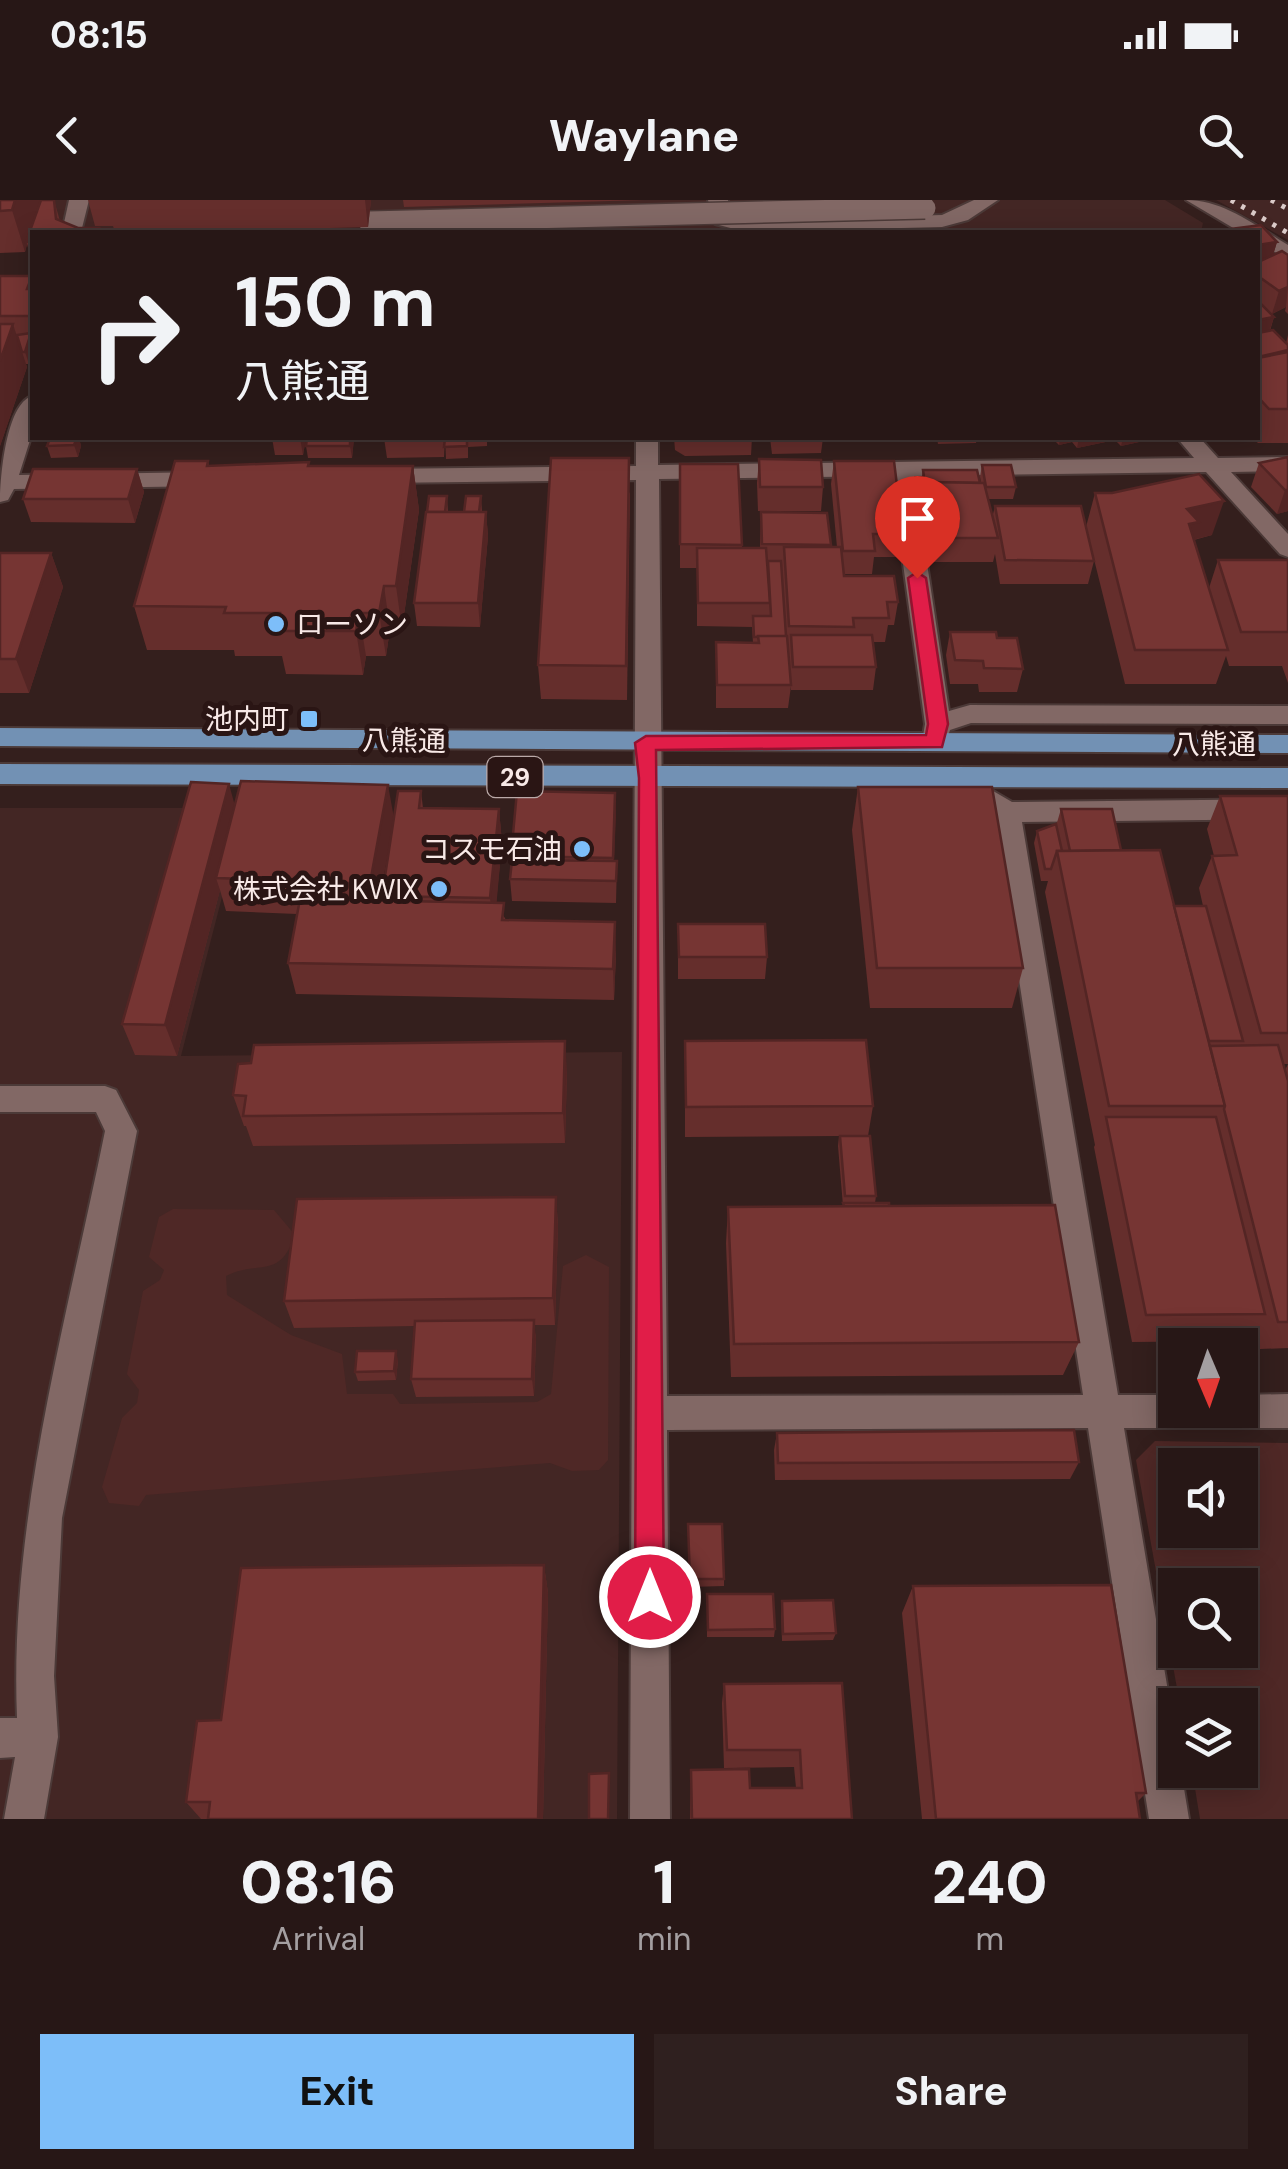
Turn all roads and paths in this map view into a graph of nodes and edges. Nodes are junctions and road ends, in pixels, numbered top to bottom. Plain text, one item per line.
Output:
1 (79, 200) edge
2 (718, 200) edge
3 (959, 200) edge
4 (988, 200) edge
5 (1196, 200) edge
6 (369, 222) dead end
7 (72, 230) edge
8 (1246, 230) edge
9 (1260, 238) edge
10 (1288, 253) edge
11 (30, 409) edge
12 (647, 440) edge
13 (1190, 440) edge
14 (1212, 464) junction
15 (1288, 464) edge
16 (901, 468) junction
17 (647, 472) junction
18 (355, 476) edge
19 (238, 478) edge
20 (2, 486) edge
21 (1288, 549) edge
22 (1288, 715) edge
23 (937, 733) junction
24 (0, 737) edge
25 (646, 743) junction
26 (1288, 744) edge
27 (0, 774) edge
28 (649, 778) junction
29 (954, 778) junction
30 (1288, 778) edge
31 (1288, 808) edge
32 (1008, 812) junction
33 (0, 1098) edge
34 (1103, 1410) junction
35 (650, 1412) junction
36 (1288, 1412) edge
37 (19, 1738) edge
38 (24, 1819) edge
39 (650, 1819) edge
40 (1169, 1819) edge

1 - 7 street
2 - 4 street
3 - 6 street, bridge
5 - 8 street
9 - 10 street
11 - 20 street
12 - 17 street
13 - 14 street
14 - 15 street
14 - 16 street
14 - 21 street
16 - 17 street
16 - 23 street
17 - 18 street
17 - 25 street
19 - 20 street
22 - 23 street
23 - 25 main road, 八熊通 / 29
23 - 26 main road, 八熊通 / 29
24 - 25 main road, 八熊通 / 29
25 - 28 street
27 - 28 main road, 八熊通 / 29
28 - 29 main road, 八熊通 / 29
28 - 35 street
29 - 30 main road, 八熊通 / 29
29 - 32 street
31 - 32 street
32 - 34 street
33 - 37 street
34 - 35 street
34 - 36 street
34 - 40 street
35 - 39 street
37 - 38 street

